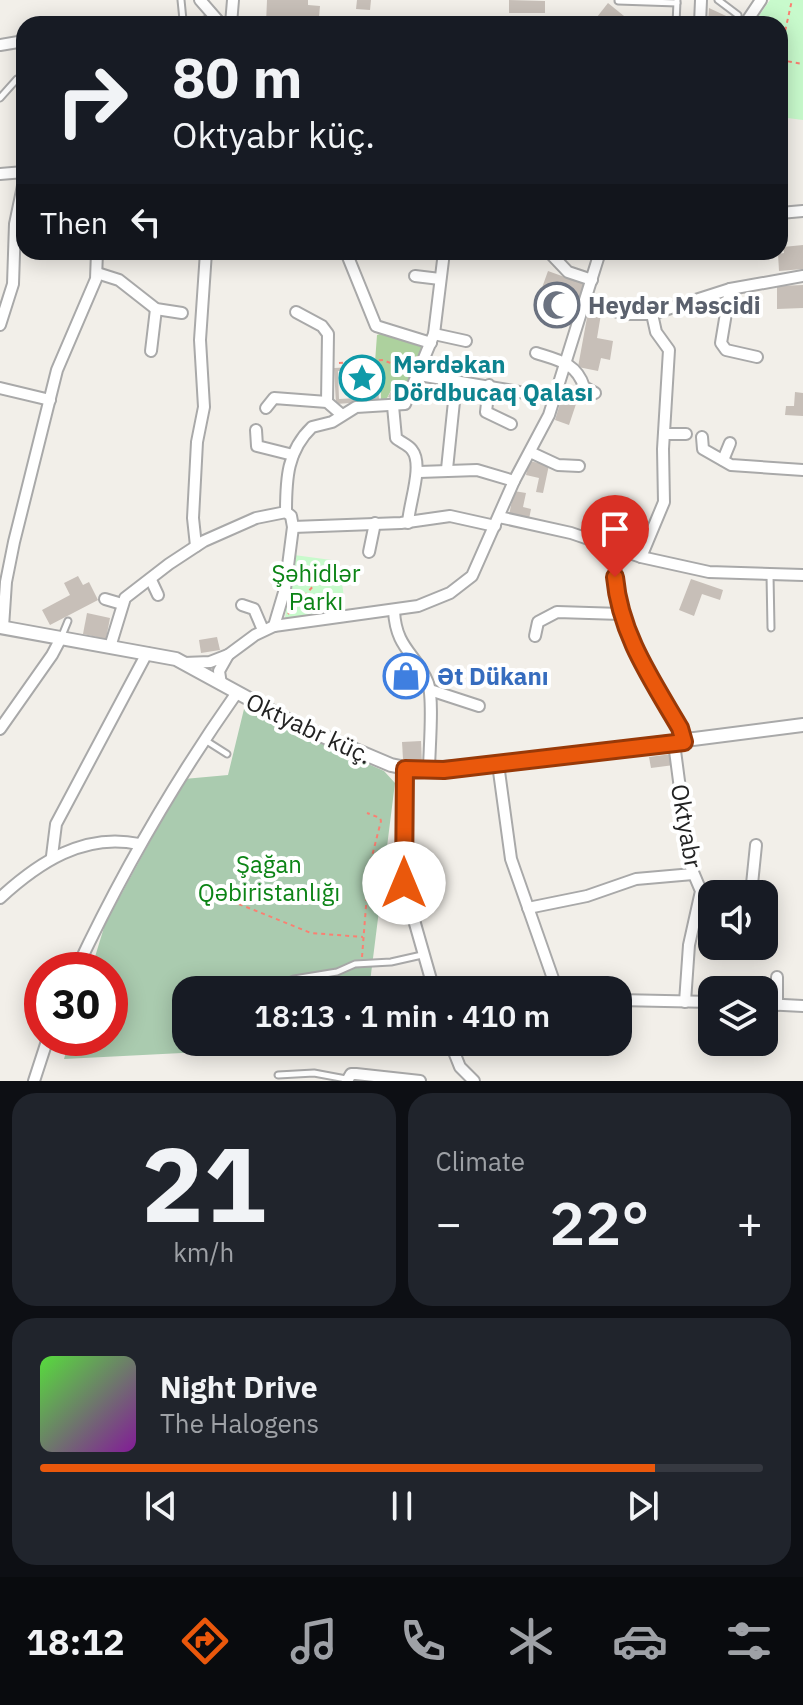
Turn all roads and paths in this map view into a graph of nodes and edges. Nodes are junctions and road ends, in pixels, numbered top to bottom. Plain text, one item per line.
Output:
1 (200, 0) edge
2 (718, 0) edge
3 (761, 0) edge
4 (618, 1) edge
5 (677, 1) edge
6 (214, 16) edge
7 (738, 16) edge
8 (745, 16) edge
9 (16, 80) edge
10 (0, 98) edge
11 (16, 219) edge
12 (97, 260) edge
13 (205, 260) edge
14 (349, 260) edge
15 (443, 260) edge
16 (557, 260) edge
17 (598, 260) edge
18 (97, 273) junction
19 (415, 276) dead end
20 (803, 276) edge
21 (440, 279) junction
22 (592, 280) junction
23 (730, 289) junction
24 (585, 302) junction
25 (156, 309) junction
26 (296, 312) dead end
27 (182, 313) dead end
28 (652, 314) junction
29 (0, 325) edge
30 (433, 338) junction
31 (466, 341) dead end
32 (151, 351) dead end
33 (536, 353) dead end
34 (757, 357) dead end
35 (339, 363) dead end
36 (567, 363) junction
37 (419, 375) junction
38 (456, 382) junction
39 (489, 385) junction
40 (0, 388) edge
41 (595, 393) dead end
42 (555, 398) junction
43 (50, 400) junction
44 (327, 402) junction
45 (393, 406) junction
46 (266, 408) dead end
47 (342, 415) junction
48 (511, 424) dead end
49 (256, 430) dead end
50 (664, 434) junction
51 (686, 434) dead end
52 (702, 437) dead end
53 (730, 443) dead end
54 (530, 452) junction
55 (293, 455) junction
56 (723, 460) junction
57 (579, 466) dead end
58 (447, 469) junction
59 (803, 470) edge
60 (419, 472) junction
61 (514, 481) junction
62 (286, 512) junction
63 (497, 522) junction
64 (375, 523) junction
65 (408, 523) junction
66 (293, 527) junction
67 (196, 546) junction
68 (617, 550) junction
69 (369, 552) dead end
70 (641, 557) junction
71 (325, 573) dead end
72 (770, 575) junction
73 (803, 575) edge
74 (151, 580) junction
75 (158, 595) dead end
76 (105, 599) dead end
77 (122, 604) junction
78 (242, 605) dead end
79 (394, 611) junction
80 (621, 614) junction
81 (285, 618) dead end
82 (68, 621) dead end
83 (2, 627) edge
84 (269, 628) junction
85 (771, 628) dead end
86 (535, 636) dead end
87 (61, 638) junction
88 (110, 647) junction
89 (147, 653) junction
90 (228, 655) junction
91 (210, 662) junction
92 (184, 663) junction
93 (208, 676) junction
94 (221, 684) junction
95 (430, 690) junction
96 (236, 694) junction
97 (479, 706) dead end
98 (803, 725) edge
99 (0, 729) edge
100 (205, 739) junction
101 (679, 742) junction
102 (227, 754) dead end
103 (498, 764) junction
104 (405, 769) junction
105 (429, 771) junction
106 (367, 813) dead end
107 (139, 844) junction
108 (756, 845) dead end
109 (52, 856) junction
110 (693, 874) junction
111 (752, 880) edge
112 (698, 885) edge
113 (0, 898) edge
114 (224, 898) dead end
115 (528, 908) junction
116 (698, 922) edge
117 (364, 937) junction
118 (85, 952) edge
119 (423, 955) junction
120 (361, 963) junction
121 (312, 976) edge
122 (430, 976) edge
123 (552, 976) edge
124 (632, 1000) edge
125 (685, 1002) junction
126 (698, 1002) edge
127 (778, 1005) edge
128 (803, 1006) edge
129 (42, 1056) edge
130 (454, 1056) edge
131 (278, 1075) dead end
132 (347, 1080) edge
133 (467, 1080) edge
134 (34, 1081) edge
135 (420, 1081) edge

1 - 6 street
2 - 7 lane
3 - 8 street
4 - 5 lane
9 - 10 lane
11 - 29 street
12 - 18 street
13 - 67 street
14 - 30 street
15 - 21 street
16 - 22 street
17 - 22 street
18 - 25 street
18 - 43 street
19 - 21 street
20 - 23 street
21 - 30 street
22 - 24 street
23 - 28 street
23 - 34 street
24 - 28 street
24 - 36 street
25 - 27 street
25 - 32 street
26 - 44 street
28 - 50 street
30 - 31 street
30 - 37 street
33 - 36 street
35 - 37 path
36 - 41 street
36 - 42 street
37 - 38 street
37 - 45 street
38 - 39 street
38 - 58 street
39 - 42 street
39 - 48 street
40 - 43 street
42 - 54 street
43 - 83 street
44 - 46 street
44 - 47 street
45 - 47 street
45 - 60 street
47 - 55 street
49 - 55 street
50 - 51 street
50 - 70 street
52 - 56 street
53 - 56 street
54 - 57 street
54 - 61 street
55 - 62 street
56 - 59 street
58 - 60 street
58 - 61 street
60 - 65 street
61 - 63 street
62 - 66 street
62 - 67 street
63 - 65 street
63 - 68 street
63 - 79 street
64 - 65 street
64 - 66 street
64 - 69 street
66 - 84 street
67 - 74 street
68 - 70 street
68 - 80 street, Oktyabr
70 - 72 street
71 - 81 path
72 - 73 street
72 - 85 lane
74 - 75 street
74 - 77 street
76 - 77 street
77 - 88 street
78 - 84 street
79 - 84 street
79 - 95 street
80 - 86 street
80 - 101 street, Oktyabr
82 - 87 lane
83 - 87 street, Oktyabr küç.
84 - 90 street
87 - 88 street, Oktyabr küç.
87 - 99 street
88 - 89 street, Oktyabr küç.
89 - 92 street, Oktyabr küç.
89 - 109 street
90 - 91 street
90 - 94 street
91 - 92 street
91 - 93 street
92 - 93 street, Oktyabr küç.
93 - 94 street, Oktyabr küç.
94 - 96 street, Oktyabr küç.
95 - 97 street
95 - 105 street
96 - 100 street
96 - 104 street, Oktyabr küç.
98 - 101 street, Oktyabr küç.
100 - 102 lane
100 - 107 street
101 - 103 street, Oktyabr küç.
101 - 110 street, Oktyabr
103 - 105 street, Oktyabr küç.
103 - 115 street
104 - 105 street, Oktyabr küç.
104 - 119 street
106 - 117 path
107 - 109 street
107 - 118 street
108 - 111 street
109 - 113 street
110 - 112 street, Oktyabr
110 - 115 street
114 - 117 path
115 - 123 street
116 - 125 street, Oktyabr
117 - 120 path
119 - 120 lane
119 - 122 street
120 - 121 lane
124 - 125 street
125 - 126 street
127 - 128 street
129 - 134 street
130 - 133 street
131 - 132 lane
132 - 135 street

